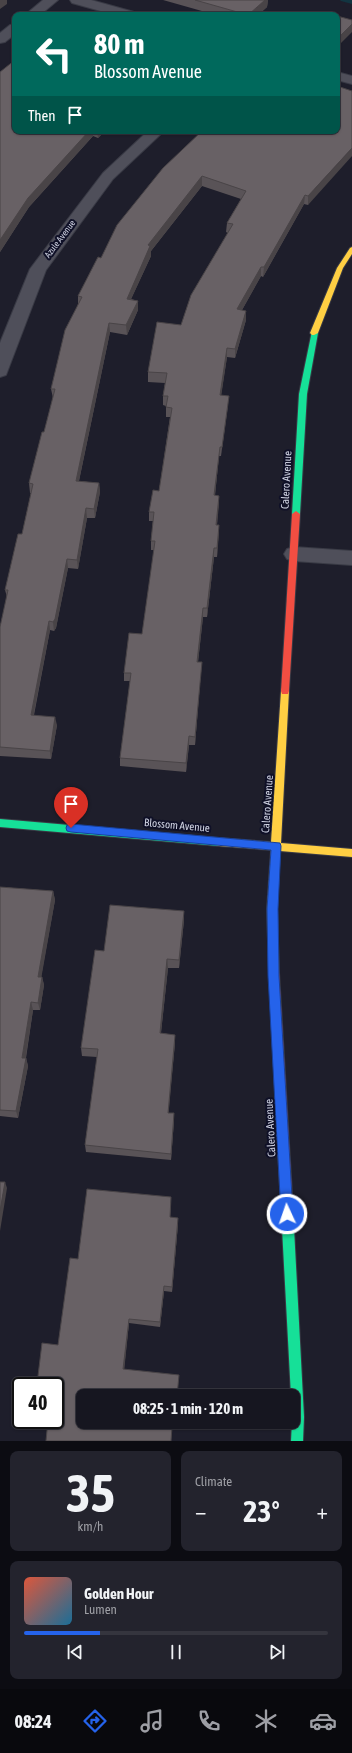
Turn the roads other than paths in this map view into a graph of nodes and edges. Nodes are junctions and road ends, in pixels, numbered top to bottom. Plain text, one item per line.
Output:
1 (52, 0) edge
2 (77, 0) edge
3 (36, 12) edge
4 (119, 12) edge
5 (12, 30) edge
6 (0, 39) edge
7 (340, 77) edge
8 (352, 80) edge
9 (155, 134) edge
10 (352, 249) edge
11 (0, 371) edge
12 (294, 554) junction
13 (352, 558) edge
14 (0, 823) edge
15 (277, 846) junction
16 (352, 853) edge
17 (298, 1441) edge

1 - 3 street
2 - 4 street
5 - 6 street
7 - 8 street
9 - 11 street, Azule Avenue
10 - 12 street, Calero Avenue
12 - 13 street
12 - 15 street, Calero Avenue
14 - 15 street, Blossom Avenue
15 - 16 street, Blossom Avenue
15 - 17 street, Calero Avenue

